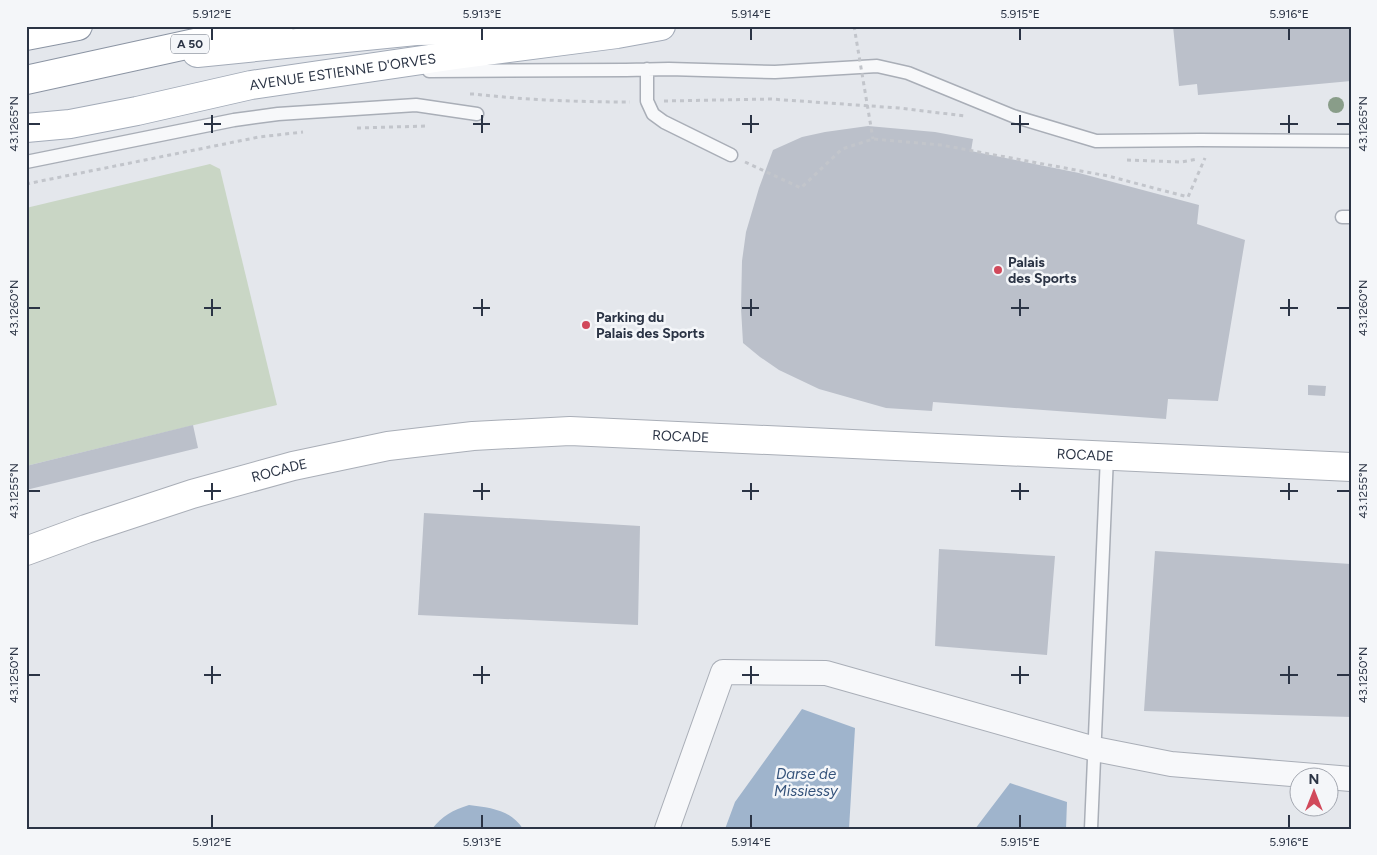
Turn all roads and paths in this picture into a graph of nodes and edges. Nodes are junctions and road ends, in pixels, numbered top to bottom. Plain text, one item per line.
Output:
1 (78, 26) edge
2 (280, 26) edge
3 (655, 26) edge
4 (661, 26) edge
5 (854, 26) edge
6 (617, 34) junction
7 (26, 36) edge
8 (101, 63) junction
9 (647, 70) junction
10 (404, 71) junction
11 (26, 80) edge
12 (252, 89) junction
13 (647, 102) junction
14 (458, 111) junction
15 (477, 114) dead end
16 (968, 116) dead end
17 (26, 128) edge
18 (357, 128) dead end
19 (308, 131) dead end
20 (26, 139) edge
21 (873, 139) junction
22 (1351, 141) edge
23 (731, 156) joint
24 (1122, 159) dead end
25 (26, 162) edge
26 (26, 184) edge
27 (1106, 456) junction
28 (1351, 467) edge
29 (26, 551) edge
30 (1095, 749) junction
31 (1351, 779) edge
32 (667, 829) edge
33 (1091, 829) edge

1 - 7 main road
2 - 8 main road, A 50
3 - 8 main road
4 - 6 main road, AVENUE ESTIENNE D'ORVES
5 - 21 path, bridge
6 - 10 lane
6 - 12 main road, AVENUE ESTIENNE D'ORVES
8 - 11 main road, A 50
9 - 10 lane
9 - 13 lane
9 - 22 lane
10 - 12 lane
12 - 17 main road, AVENUE ESTIENNE D'ORVES
12 - 20 lane
13 - 14 path
13 - 16 path
13 - 23 lane
14 - 15 lane
14 - 18 path
14 - 25 lane
19 - 26 path
21 - 23 path
21 - 24 path
27 - 28 main road, ROCADE
27 - 29 main road, ROCADE
27 - 30 lane
30 - 31 street
30 - 32 street
30 - 33 lane

